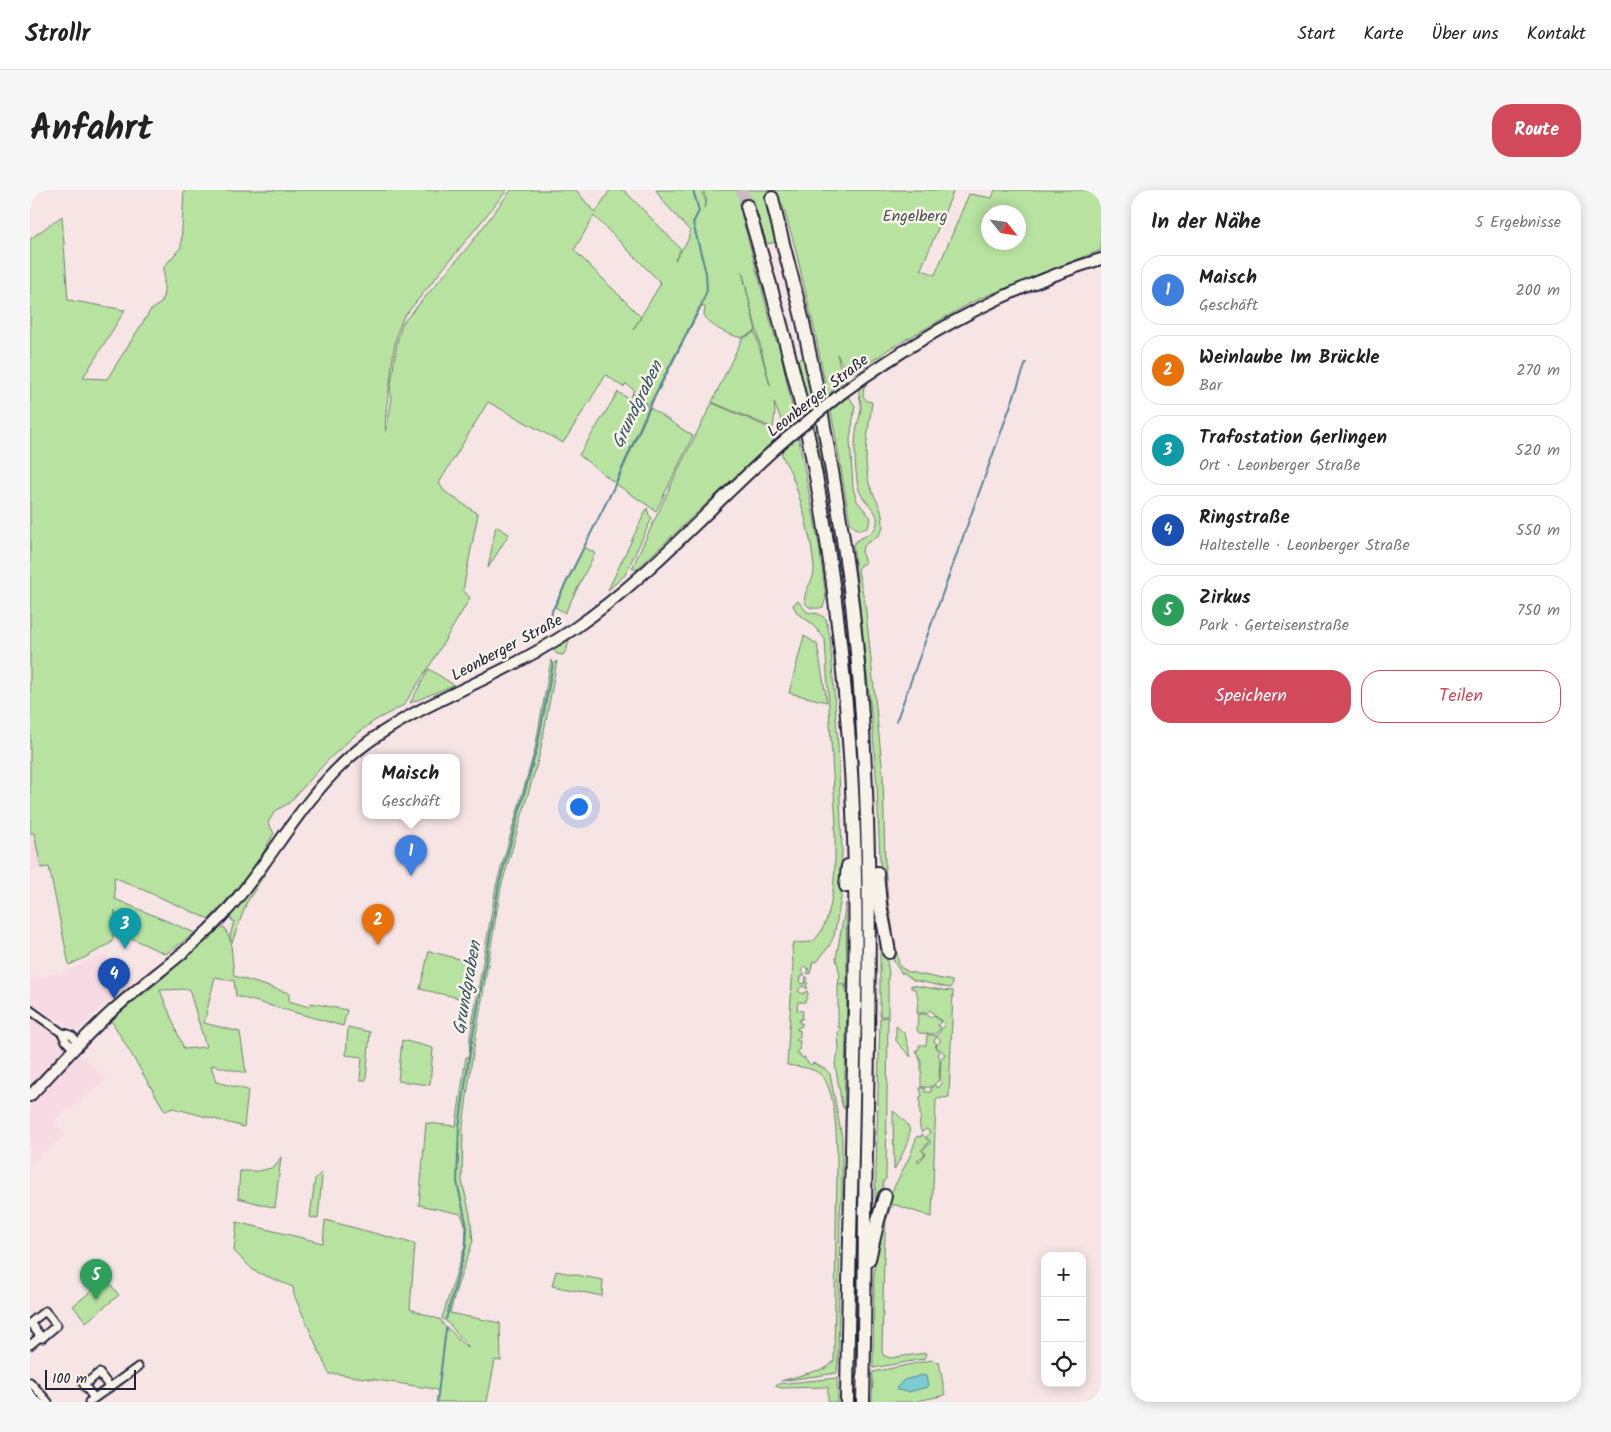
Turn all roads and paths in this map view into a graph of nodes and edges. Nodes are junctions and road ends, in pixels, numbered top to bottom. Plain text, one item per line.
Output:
1 (772, 198) dead end
2 (747, 206) tunnel mouth
3 (1101, 259) edge
4 (853, 821) junction
5 (868, 844) junction
6 (846, 886) dead end
7 (889, 952) dead end
8 (30, 1010) edge
9 (77, 1045) junction
10 (30, 1096) edge
11 (844, 1134) dead end
12 (851, 1192) junction
13 (885, 1196) dead end
14 (864, 1278) junction
15 (41, 1336) dead end
16 (30, 1345) edge
17 (138, 1367) dead end
18 (30, 1382) edge
19 (110, 1386) junction
20 (92, 1400) edge
21 (48, 1402) edge
22 (847, 1402) edge
23 (863, 1402) edge

1 - 5 highway
2 - 4 highway
3 - 9 main road, Leonberger Straße, bridge
4 - 6 highway
4 - 12 highway
5 - 7 highway
5 - 14 highway
8 - 9 street
9 - 10 main road, Leonberger Straße
11 - 12 highway
12 - 22 highway
13 - 14 highway
14 - 23 highway
15 - 16 street
17 - 19 street
18 - 21 street
19 - 20 street
19 - 20 street

